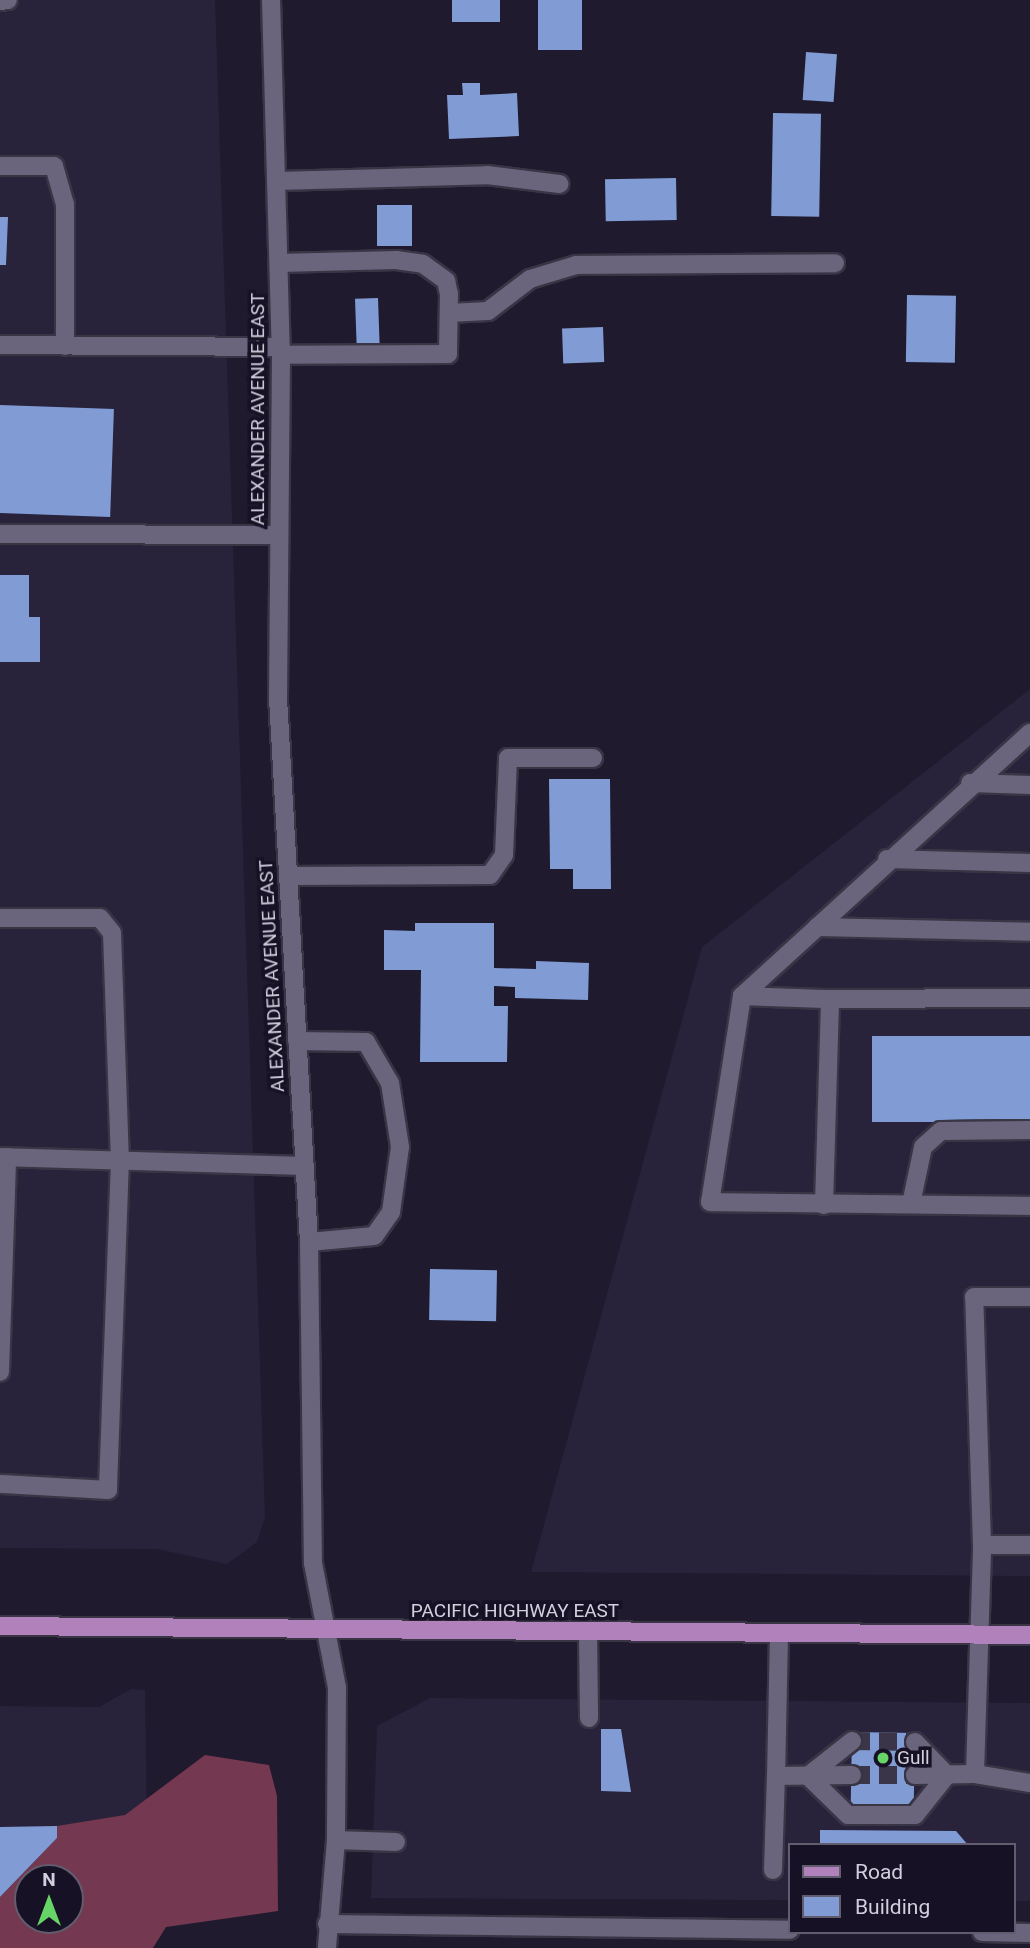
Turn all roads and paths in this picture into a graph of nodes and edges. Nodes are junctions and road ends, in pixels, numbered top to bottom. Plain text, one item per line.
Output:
1 (8, 0) edge
2 (271, 0) edge
3 (0, 1) edge
4 (0, 166) edge
5 (277, 181) junction
6 (559, 184) dead end
7 (279, 263) junction
8 (835, 263) dead end
9 (449, 313) junction
10 (0, 345) edge
11 (65, 346) junction
12 (280, 351) junction
13 (0, 534) edge
14 (279, 535) junction
15 (1030, 733) edge
16 (593, 758) dead end
17 (970, 783) junction
18 (1030, 785) edge
19 (887, 859) junction
20 (1030, 863) edge
21 (288, 876) junction
22 (0, 918) edge
23 (817, 927) junction
24 (1030, 932) edge
25 (742, 996) junction
26 (1030, 998) edge
27 (830, 999) junction
28 (297, 1041) junction
29 (1030, 1130) edge
30 (4, 1157) edge
31 (120, 1160) junction
32 (304, 1166) junction
33 (911, 1204) junction
34 (824, 1205) junction
35 (1030, 1206) edge
36 (309, 1242) junction
37 (1030, 1297) edge
38 (0, 1372) edge
39 (0, 1484) edge
40 (982, 1545) junction
41 (1030, 1545) edge
42 (0, 1626) edge
43 (327, 1631) junction
44 (588, 1632) junction
45 (976, 1634) junction
46 (779, 1635) junction
47 (1030, 1635) edge
48 (589, 1718) dead end
49 (852, 1741) tunnel mouth
50 (915, 1742) tunnel mouth
51 (975, 1774) junction
52 (852, 1775) tunnel mouth
53 (915, 1775) tunnel mouth
54 (947, 1775) junction
55 (776, 1776) junction
56 (808, 1776) junction
57 (1030, 1783) edge
58 (336, 1840) junction
59 (396, 1842) dead end
60 (773, 1870) dead end
61 (327, 1924) junction
62 (788, 1930) edge
63 (327, 1948) edge

1 - 3 street
2 - 5 street, ALEXANDER AVENUE EAST
4 - 11 street
5 - 6 street
5 - 7 street, ALEXANDER AVENUE EAST
7 - 9 street
7 - 12 street, ALEXANDER AVENUE EAST
8 - 9 street
9 - 12 street
10 - 11 street
11 - 12 street
12 - 14 street, ALEXANDER AVENUE EAST
13 - 14 street
14 - 21 street, ALEXANDER AVENUE EAST
15 - 17 street
16 - 21 street
17 - 18 street
17 - 19 street
19 - 20 street
19 - 23 street
21 - 28 street, ALEXANDER AVENUE EAST
22 - 31 street
23 - 24 street
23 - 25 street
25 - 27 street
25 - 34 street
26 - 27 street
27 - 34 street
28 - 32 street, ALEXANDER AVENUE EAST
28 - 36 street
29 - 33 street
30 - 31 street
30 - 38 street
31 - 32 street
31 - 39 street
32 - 36 street, ALEXANDER AVENUE EAST
33 - 34 street
33 - 35 street
36 - 43 street, ALEXANDER AVENUE EAST
37 - 40 street
40 - 41 street
40 - 45 street
42 - 43 main road, PACIFIC HIGHWAY EAST
43 - 44 main road, PACIFIC HIGHWAY EAST
43 - 58 street, ALEXANDER AVENUE EAST
44 - 46 main road, PACIFIC HIGHWAY EAST
44 - 48 street
45 - 46 main road, PACIFIC HIGHWAY EAST
45 - 47 main road, PACIFIC HIGHWAY EAST
45 - 51 street
46 - 55 street
49 - 56 street
50 - 54 street
51 - 54 street
51 - 57 street
52 - 56 street
53 - 54 street
54 - 56 street
55 - 56 street
55 - 60 street
58 - 59 street
58 - 61 street, ALEXANDER AVENUE EAST
61 - 62 street
61 - 63 street, ALEXANDER AVENUE EAST

